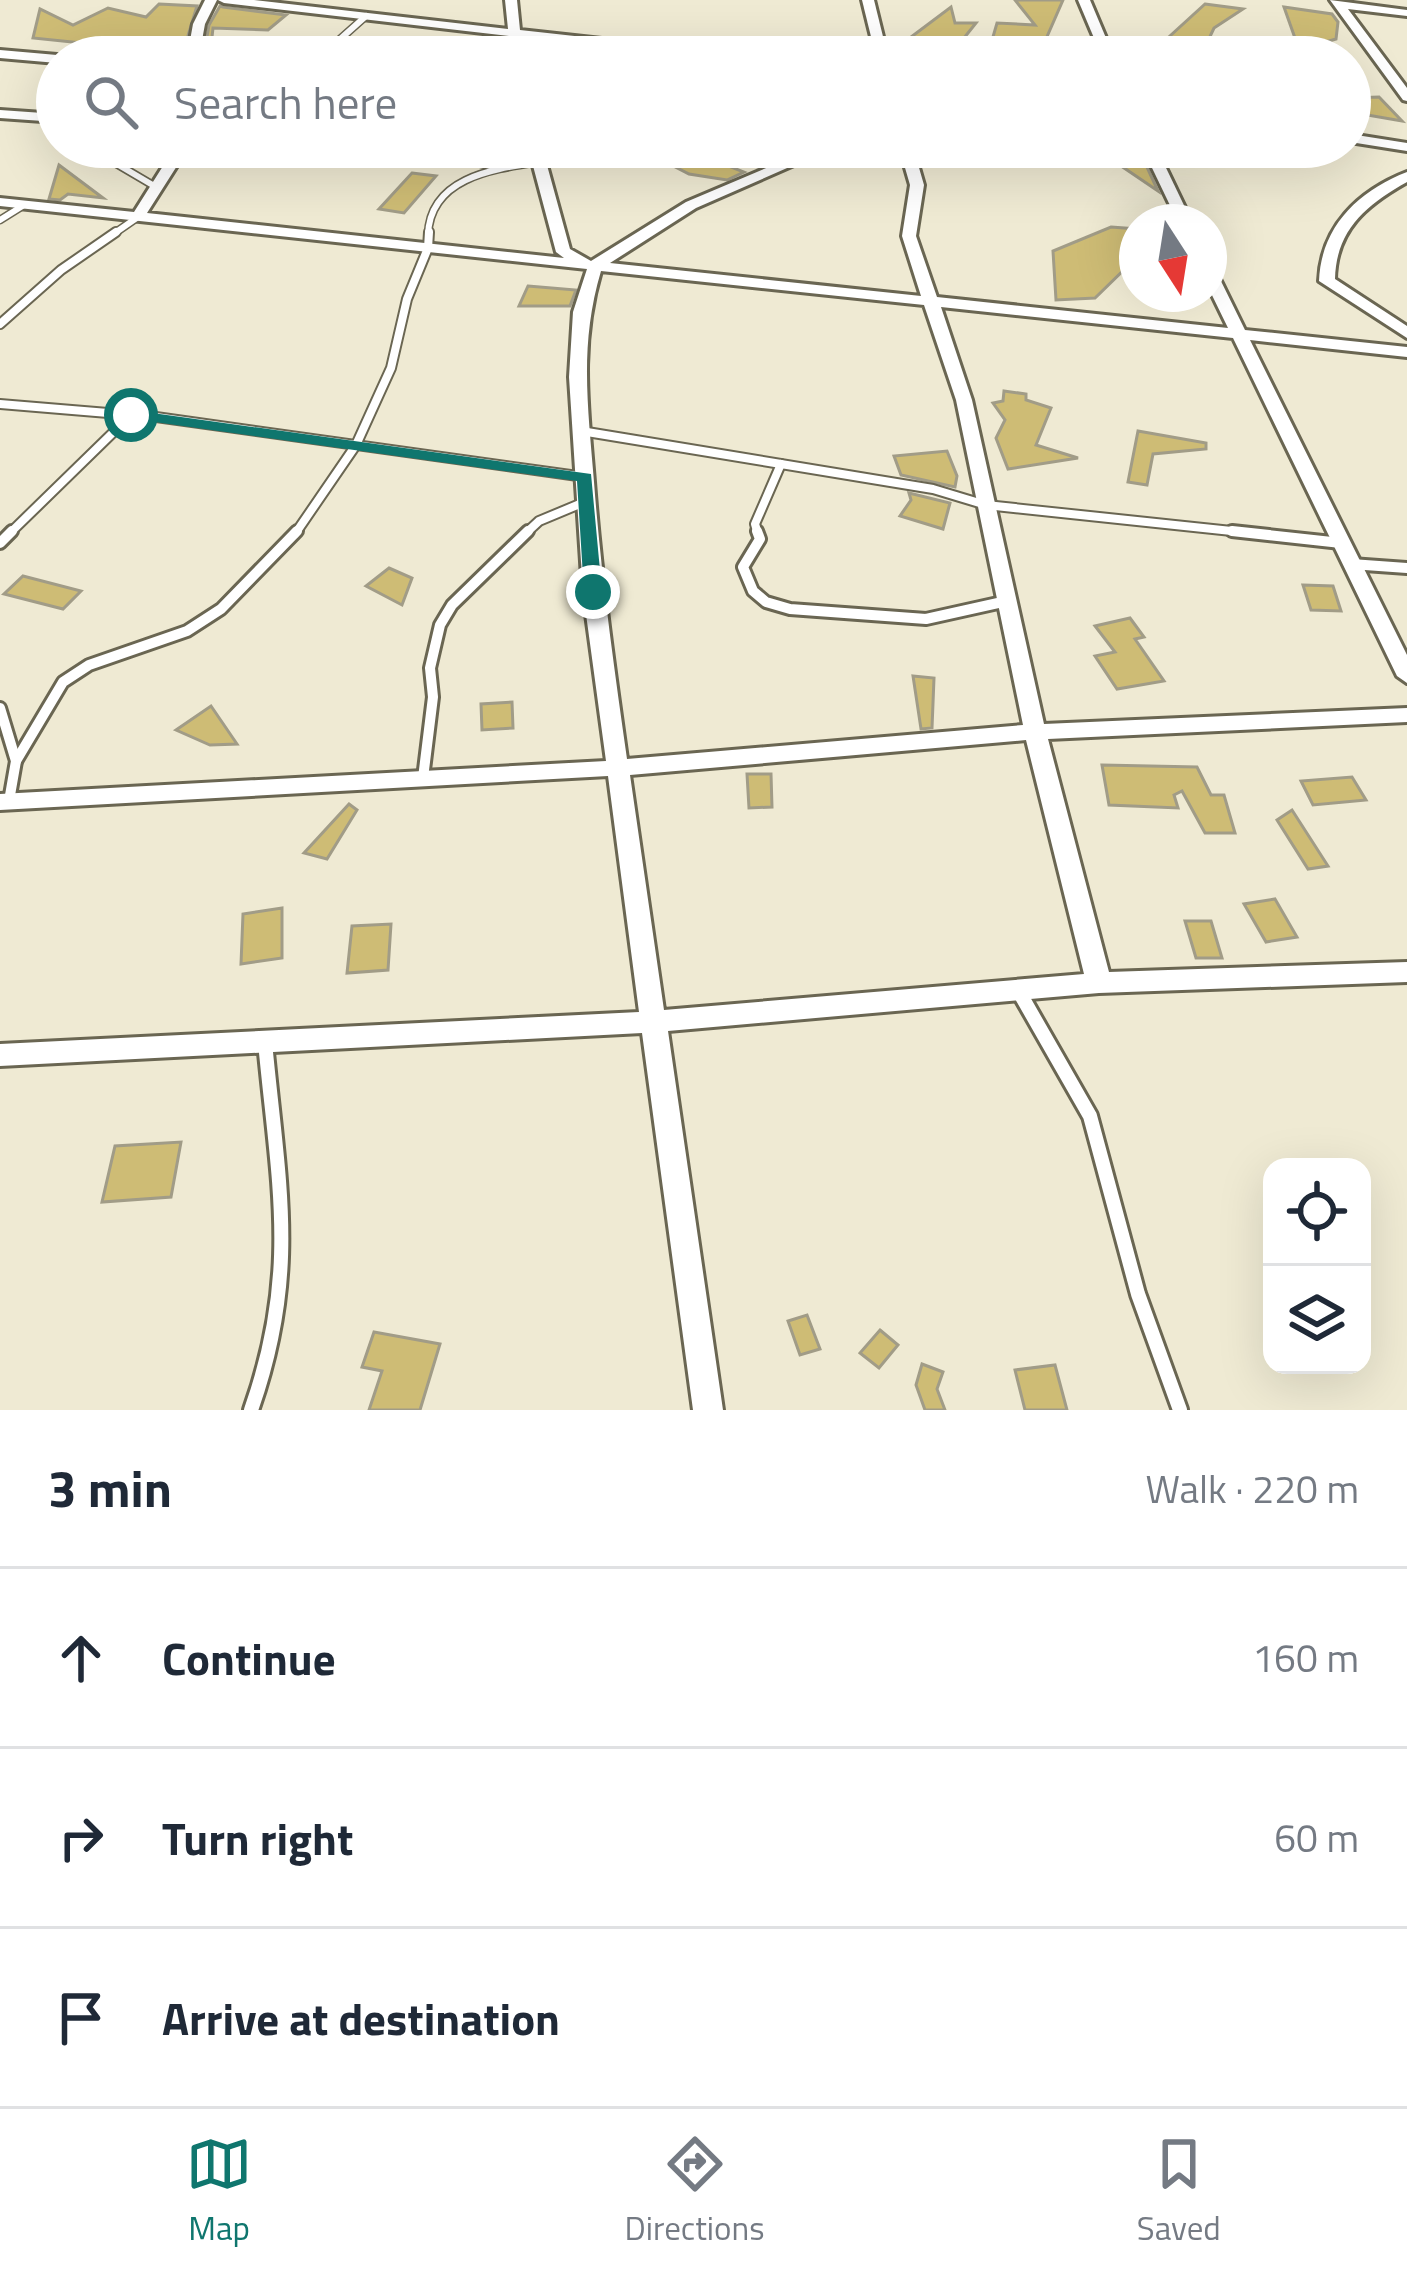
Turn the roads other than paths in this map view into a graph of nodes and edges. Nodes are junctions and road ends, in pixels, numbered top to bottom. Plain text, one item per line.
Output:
1 (211, 0) edge
2 (224, 0) edge
3 (512, 0) edge
4 (868, 0) edge
5 (1084, 0) edge
6 (1338, 2) edge
7 (1407, 13) edge
8 (365, 16) junction
9 (514, 33) junction
10 (197, 36) edge
11 (343, 36) edge
12 (514, 36) edge
13 (541, 36) edge
14 (877, 36) edge
15 (1099, 36) edge
16 (1363, 36) edge
17 (1371, 47) edge
18 (0, 54) edge
19 (36, 57) edge
20 (1407, 97) edge
21 (0, 114) edge
22 (36, 117) edge
23 (1371, 141) edge
24 (1407, 147) edge
25 (129, 168) edge
26 (170, 168) edge
27 (487, 168) edge
28 (541, 168) edge
29 (772, 168) edge
30 (912, 168) edge
31 (1159, 168) edge
32 (1407, 176) edge
33 (156, 187) junction
34 (0, 202) edge
35 (1176, 204) edge
36 (24, 205) junction
37 (138, 217) junction
38 (0, 220) edge
39 (428, 248) junction
40 (596, 265) junction
41 (931, 302) junction
42 (1227, 311) edge
43 (0, 324) edge
44 (1407, 333) edge
45 (1238, 334) junction
46 (1407, 352) edge
47 (0, 404) edge
48 (131, 415) junction
49 (581, 431) junction
50 (356, 445) junction
51 (781, 464) junction
52 (586, 489) junction
53 (986, 505) junction
54 (0, 543) edge
55 (1341, 544) junction
56 (1351, 564) junction
57 (1407, 568) edge
58 (1007, 602) junction
59 (1407, 676) edge
60 (0, 708) edge
61 (1407, 715) edge
62 (1034, 732) junction
63 (16, 761) junction
64 (618, 768) junction
65 (423, 778) junction
66 (5, 801) edge
67 (1407, 972) edge
68 (1100, 983) junction
69 (1018, 990) junction
70 (653, 1022) junction
71 (265, 1041) junction
72 (0, 1054) edge
73 (251, 1410) edge
74 (708, 1410) edge
75 (1180, 1410) edge

1 - 10 street
2 - 8 street
3 - 9 street
4 - 14 street
5 - 15 street
6 - 7 street
6 - 16 street
8 - 9 street
8 - 11 lane
9 - 12 street
9 - 13 street
17 - 20 street
18 - 19 street
21 - 22 street
23 - 24 street
25 - 33 lane
26 - 33 street
27 - 39 lane
28 - 40 street
29 - 40 street
30 - 41 street
31 - 35 street
32 - 44 street
33 - 37 street
34 - 36 street
36 - 37 street
36 - 38 lane
37 - 39 street
37 - 43 lane
39 - 40 street
39 - 50 lane
40 - 41 street
40 - 49 street
41 - 45 street
41 - 53 street
42 - 45 street
45 - 46 street
45 - 55 street
47 - 48 lane
48 - 50 lane
48 - 54 lane
49 - 51 lane
49 - 52 street
50 - 52 lane
50 - 63 lane
51 - 53 lane
51 - 58 lane
52 - 64 street
52 - 65 lane
53 - 55 lane
53 - 58 street
55 - 56 street
56 - 57 lane
56 - 59 street
58 - 62 street
60 - 63 lane
61 - 62 street
62 - 64 street
62 - 68 street
63 - 66 lane
64 - 65 street
64 - 70 street
65 - 66 street
67 - 68 street
68 - 69 street
69 - 70 street
69 - 75 lane
70 - 71 street
70 - 74 street
71 - 72 street
71 - 73 lane

